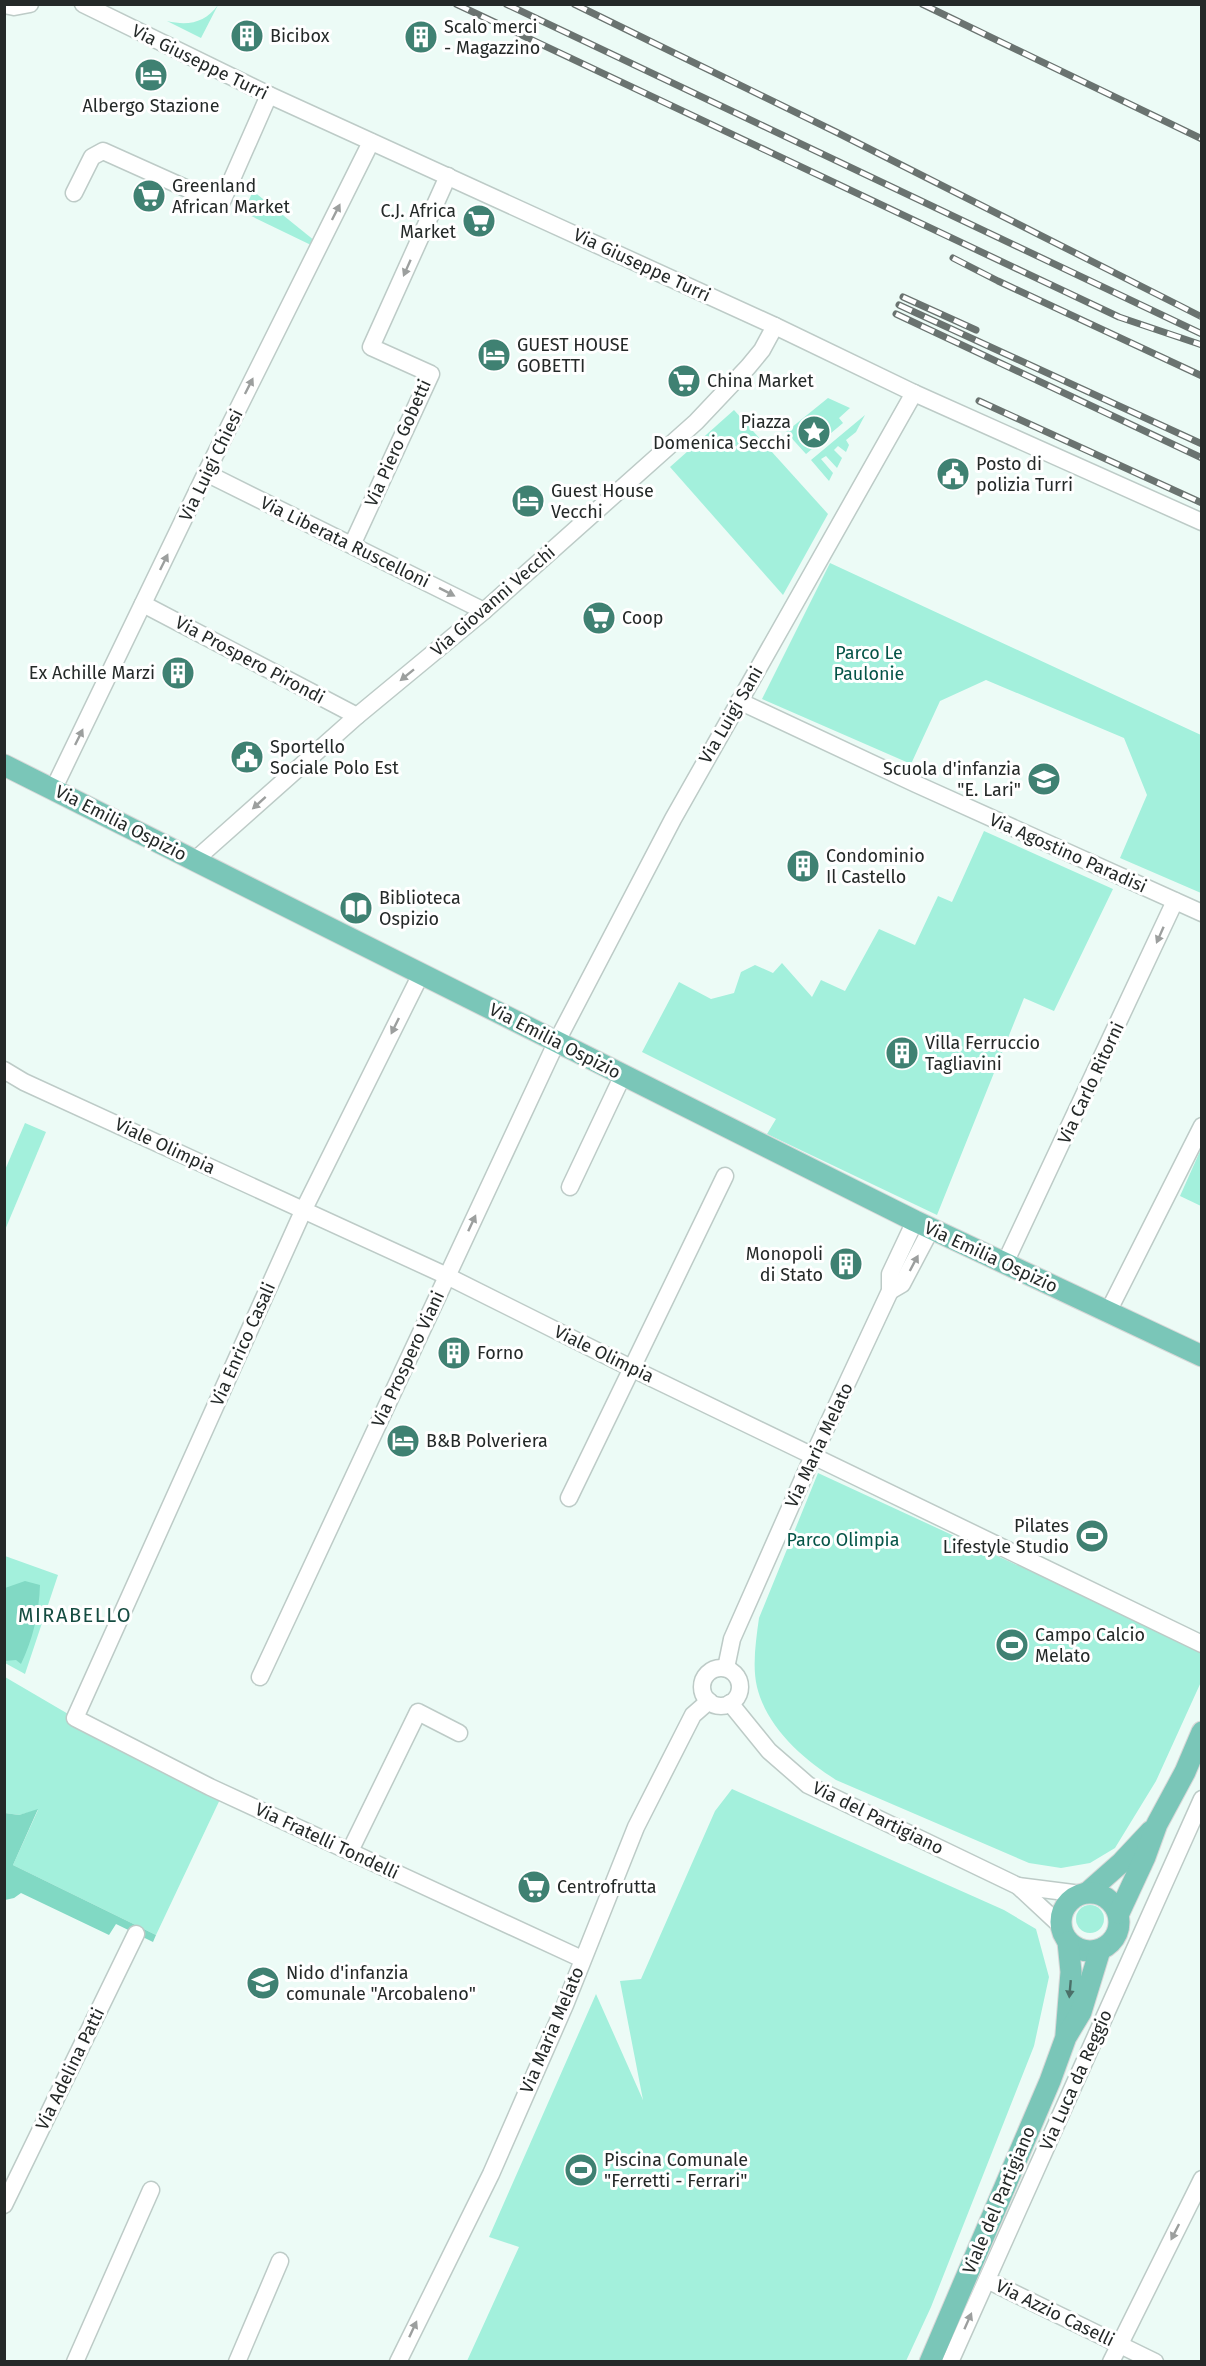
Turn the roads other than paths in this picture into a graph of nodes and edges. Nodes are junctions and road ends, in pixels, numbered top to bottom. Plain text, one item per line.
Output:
1 (30, 4) edge
2 (83, 4) edge
3 (5, 7) edge
4 (269, 95) junction
5 (371, 142) junction
6 (448, 176) junction
7 (74, 193) dead end
8 (775, 326) junction
9 (914, 393) junction
10 (206, 473) junction
11 (1202, 522) edge
12 (352, 545) junction
13 (143, 604) junction
14 (484, 611) junction
15 (739, 701) junction
16 (357, 716) junction
17 (4, 765) edge
18 (53, 790) junction
19 (195, 860) junction
20 (1175, 901) junction
21 (1202, 913) edge
22 (421, 974) junction
23 (557, 1041) junction
24 (4, 1070) edge
25 (623, 1075) junction
26 (1202, 1126) edge
27 (724, 1176) dead end
28 (570, 1187) dead end
29 (304, 1209) junction
30 (923, 1225) junction
31 (1005, 1263) junction
32 (447, 1276) junction
33 (1108, 1312) junction
34 (1202, 1356) edge
35 (631, 1368) junction
36 (813, 1456) junction
37 (569, 1498) dead end
38 (1202, 1644) edge
39 (726, 1668) junction
40 (260, 1677) dead end
41 (709, 1701) junction
42 (730, 1703) junction
43 (75, 1718) joint
44 (1202, 1732) edge
45 (459, 1733) dead end
46 (1202, 1799) edge
47 (1157, 1824) junction
48 (350, 1851) junction
49 (1017, 1886) junction
50 (1084, 1893) junction
51 (1119, 1913) junction
52 (136, 1934) dead end
53 (1065, 1934) junction
54 (1100, 1950) junction
55 (582, 1959) junction
56 (1065, 2037) junction
57 (1202, 2179) edge
58 (151, 2190) dead end
59 (4, 2205) edge
60 (280, 2261) dead end
61 (987, 2280) junction
62 (1119, 2345) junction
63 (75, 2361) edge
64 (237, 2361) edge
65 (398, 2361) edge
66 (930, 2361) edge
67 (950, 2361) edge
68 (1111, 2361) edge
69 (1155, 2361) edge

1 - 3 street
2 - 4 street, Via Giuseppe Turri
4 - 5 street, Via Giuseppe Turri
4 - 7 street
5 - 6 street, Via Giuseppe Turri
10 -> 5 street, Via Luigi Chiesi
6 - 8 street, Via Giuseppe Turri
6 -> 12 street, Via Piero Gobetti
8 - 9 street, Via Giuseppe Turri
8 - 14 street, Via Giovanni Vecchi
9 - 11 street, Via Giuseppe Turri
9 - 15 street, Via Luigi Sani
10 - 12 street, Via Liberata Ruscelloni
13 -> 10 street, Via Luigi Chiesi
12 -> 14 street, Via Liberata Ruscelloni
13 - 16 street, Via Prospero Pirondi
18 -> 13 street, Via Luigi Chiesi
14 -> 16 street, Via Giovanni Vecchi
15 - 20 street, Via Agostino Paradisi
15 - 23 street, Via Luigi Sani
16 -> 19 street, Via Giovanni Vecchi
17 - 18 main road, Via Emilia Ospizio
18 - 19 main road, Via Emilia Ospizio
19 - 22 main road, Via Emilia Ospizio
20 - 21 street, Via Agostino Paradisi
20 -> 31 street, Via Carlo Ritorni
22 - 23 main road, Via Emilia Ospizio
22 -> 29 street, Via Enrico Casali
23 - 25 main road, Via Emilia Ospizio
32 -> 23 street, Via Prospero Viani
24 - 29 street, Viale Olimpia
25 - 28 street
25 - 30 main road, Via Emilia Ospizio
26 - 33 street
27 - 35 street
29 - 32 street, Viale Olimpia
29 - 43 street, Via Enrico Casali
30 - 31 main road, Via Emilia Ospizio
30 - 36 street, Via Maria Melato
31 - 33 main road, Via Emilia Ospizio
32 - 35 street, Viale Olimpia
32 - 40 street, Via Prospero Viani
33 - 34 main road, Via Emilia Ospizio
35 - 36 street, Viale Olimpia
35 - 37 street
36 - 38 street, Viale Olimpia
36 - 39 street, Via Maria Melato
39 - 41 street
39 - 42 street
41 - 42 street
41 - 55 street, Via Maria Melato
42 - 49 street, Via del Partigiano
43 - 48 street, Via Fratelli Tondelli
44 - 47 main road, Viale del Partigiano
45 - 48 street
46 - 61 street, Via Luca da Reggio
47 - 50 main road, Viale del Partigiano
47 - 51 main road, Viale del Partigiano
48 - 55 street, Via Fratelli Tondelli
49 - 50 street, Via del Partigiano
49 - 53 street, Via del Partigiano
50 - 51 main road
50 - 53 main road, Viale del Partigiano
51 - 54 main road, Viale del Partigiano
52 - 59 street, Via Adelina Patti
53 - 54 main road
53 -> 56 main road, Viale del Partigiano
54 - 56 main road, Viale del Partigiano
65 -> 55 street, Via Maria Melato
56 - 66 main road, Viale del Partigiano
57 -> 62 street
58 - 63 street
60 - 64 street
61 - 62 street, Via Azzio Caselli
67 -> 61 street, Via Luca da Reggio
62 - 68 street
62 - 69 street, Via Azzio Caselli

